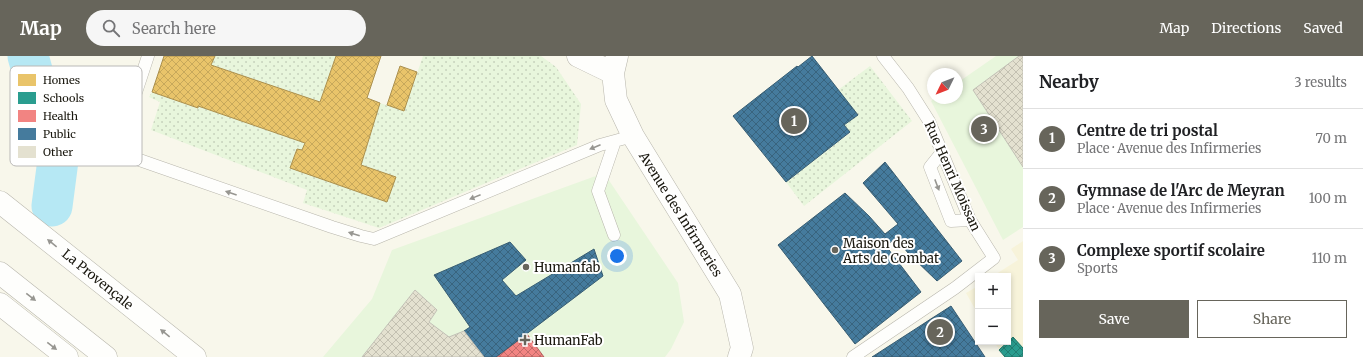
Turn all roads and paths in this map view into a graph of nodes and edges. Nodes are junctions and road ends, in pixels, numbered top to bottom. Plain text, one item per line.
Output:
1 (148, 56) edge
2 (578, 56) edge
3 (883, 56) edge
4 (615, 65) edge
5 (142, 74) edge
6 (624, 138) junction
7 (942, 152) junction
8 (142, 161) edge
9 (0, 202) edge
10 (970, 220) junction
11 (614, 234) dead end
12 (0, 273) edge
13 (0, 304) edge
14 (66, 357) edge
15 (106, 357) edge
16 (195, 357) edge
17 (739, 357) edge
18 (853, 357) edge

5 -> 1 lane
2 - 4 main road, Avenue des Infirmeries
3 - 7 lane, Rue Henri Moissan
4 - 6 main road, Avenue des Infirmeries
6 -> 8 lane
6 - 11 lane
6 - 17 main road, Avenue des Infirmeries
7 - 10 lane, Rue Henri Moissan
7 -> 10 lane
16 -> 9 main road, La Provençale
10 - 18 lane, Rue Henri Moissan
12 -> 15 main road
13 -> 14 main road

